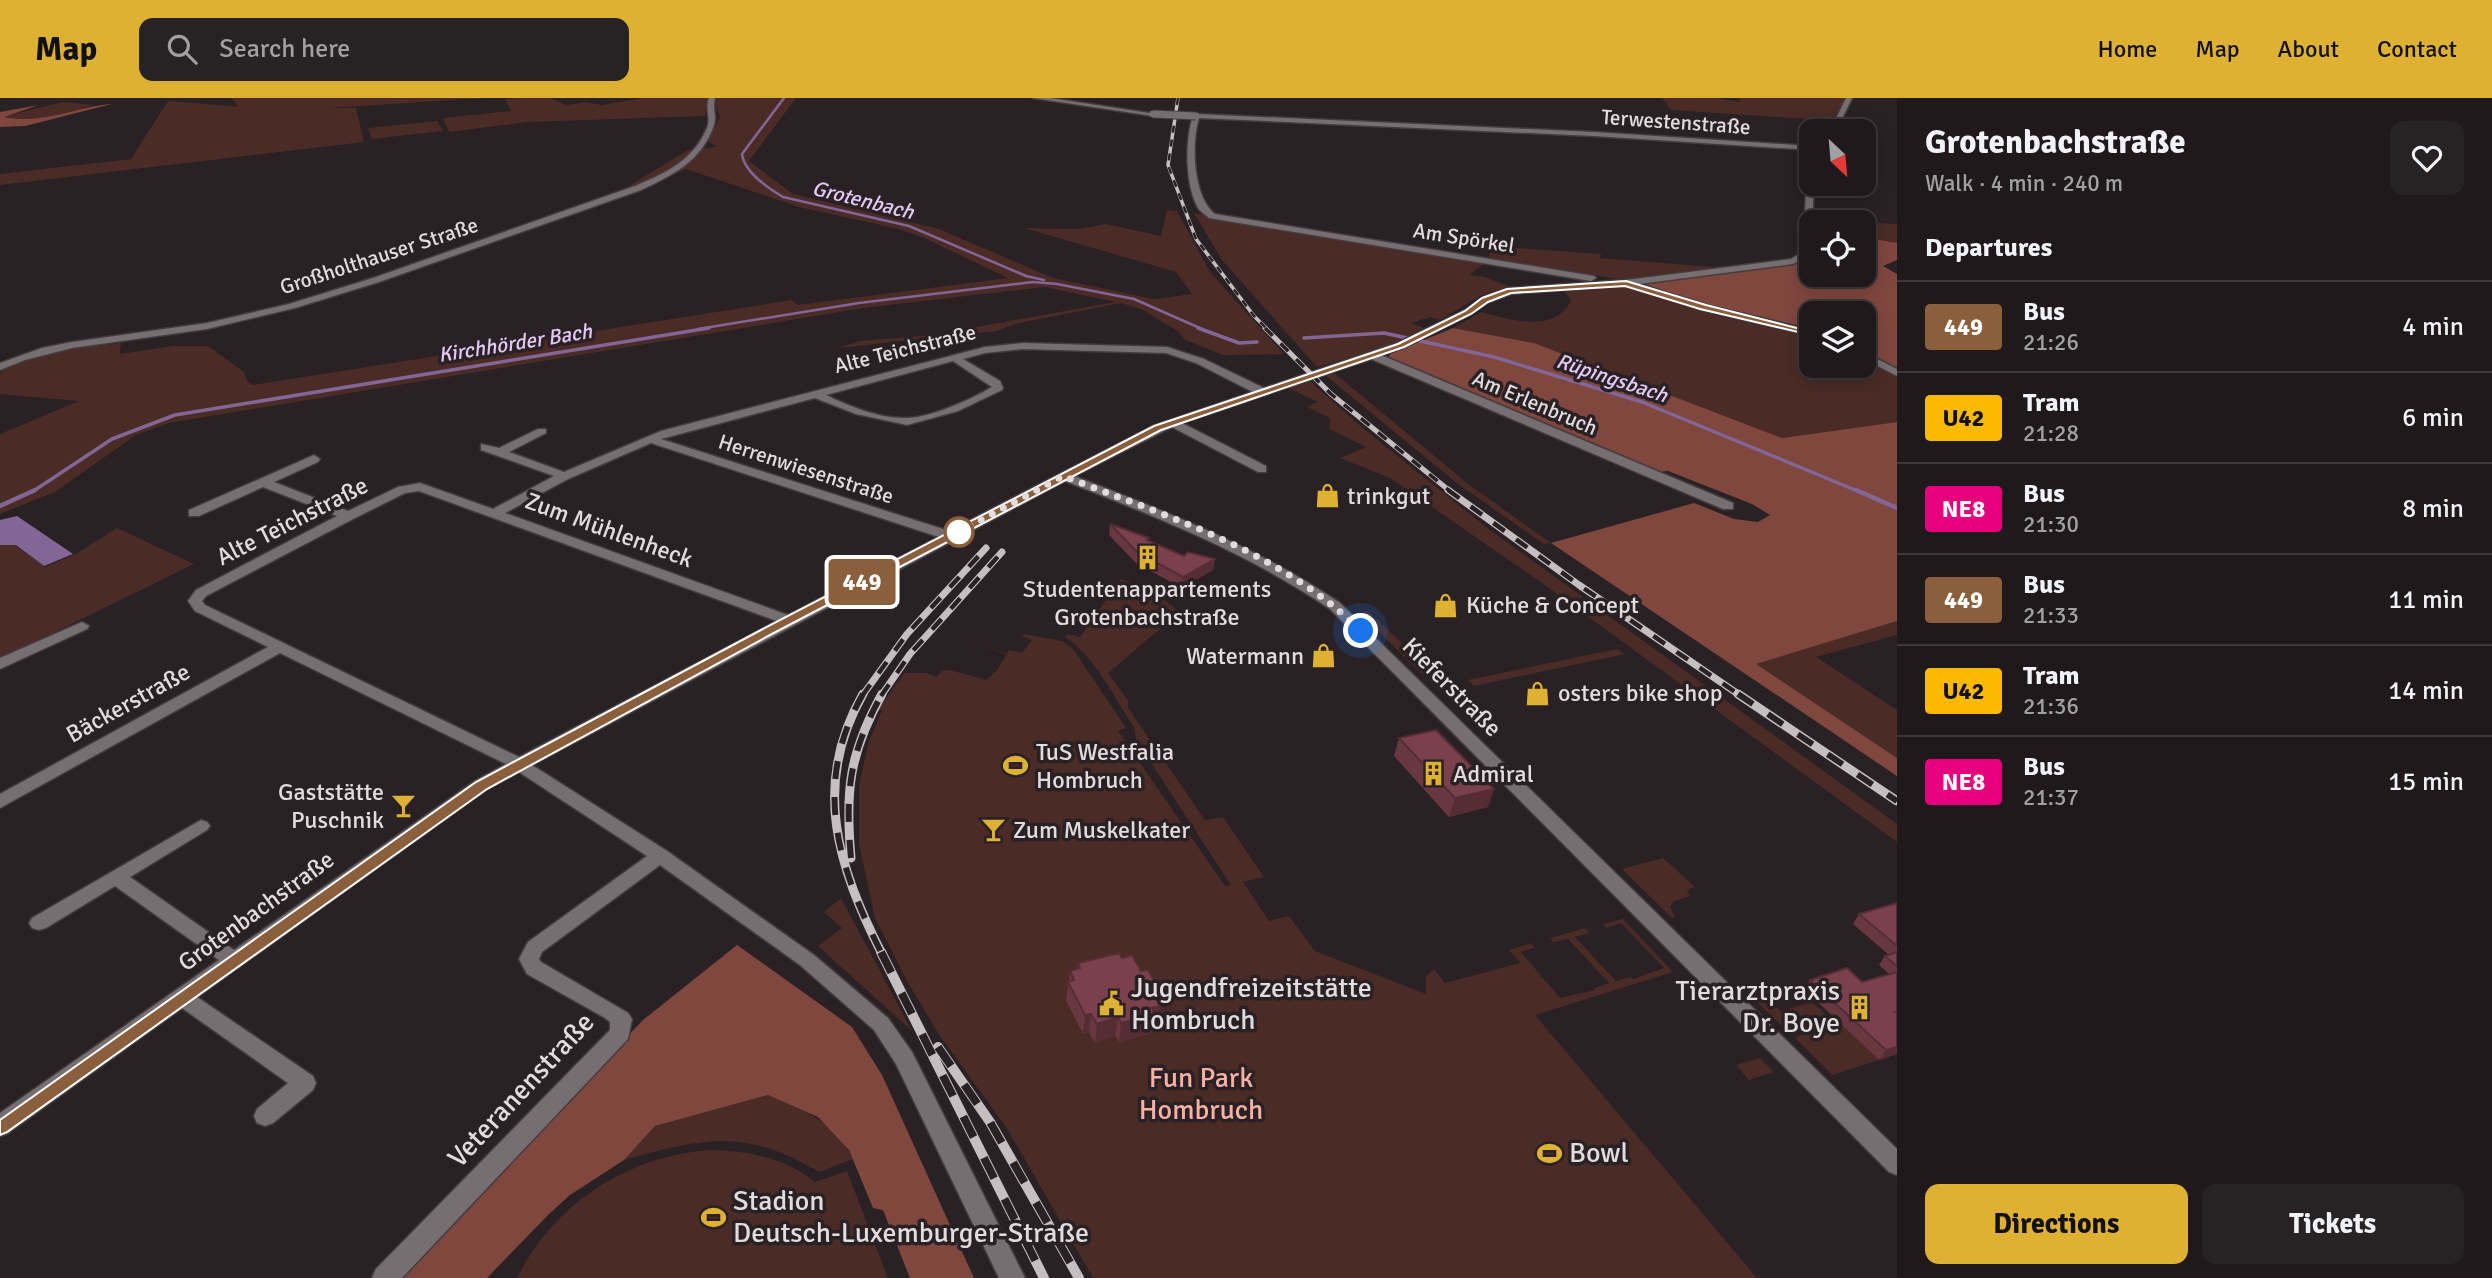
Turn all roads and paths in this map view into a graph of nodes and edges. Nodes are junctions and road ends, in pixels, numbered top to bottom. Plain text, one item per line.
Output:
1 (712, 98) edge
2 (1036, 98) edge
3 (1849, 98) edge
4 (1196, 116) junction
5 (1839, 119) edge
6 (1799, 147) edge
7 (1810, 196) edge
8 (1626, 283) junction
9 (1799, 330) edge
10 (1373, 356) junction
11 (953, 357) junction
12 (1876, 362) edge
13 (0, 368) edge
14 (1897, 373) edge
15 (1261, 391) junction
16 (815, 393) junction
17 (1171, 422) junction
18 (541, 431) dead end
19 (649, 439) junction
20 (485, 447) dead end
21 (500, 452) junction
22 (314, 459) dead end
23 (1262, 469) dead end
24 (564, 476) junction
25 (1063, 476) junction
26 (263, 482) junction
27 (414, 487) joint
28 (1682, 487) junction
29 (1669, 495) dead end
30 (1728, 506) dead end
31 (194, 513) dead end
32 (495, 513) junction
33 (348, 516) junction
34 (950, 536) junction
35 (789, 620) junction
36 (82, 626) dead end
37 (279, 647) junction
38 (0, 664) edge
39 (519, 764) junction
40 (0, 802) edge
41 (201, 826) dead end
42 (660, 856) junction
43 (116, 877) junction
44 (39, 923) dead end
45 (233, 960) junction
46 (181, 997) junction
47 (265, 1116) dead end
48 (2, 1121) edge
49 (1897, 1165) edge
50 (385, 1278) edge
51 (1012, 1278) edge

1 - 13 street, Großholthauser Straße
2 - 4 street, Terwestenstraße, bridge
3 - 5 street
4 - 6 street, Terwestenstraße
4 - 8 street, Am Spörkel
7 - 8 street, Grotenbachstraße
8 - 9 street, Am Spörkel
8 - 10 street, Grotenbachstraße
10 - 15 street, Grotenbachstraße
10 - 28 street, Am Erlenbruch
11 - 15 street, Alte Teichstraße
11 - 16 street, Alte Teichstraße
11 - 16 street
12 - 14 street
15 - 17 street, Grotenbachstraße
16 - 19 street, Alte Teichstraße
17 - 23 street
17 - 25 street, Grotenbachstraße
18 - 21 street
19 - 24 street, Alte Teichstraße
19 - 34 street, Herrenwiesenstraße
20 - 21 street
21 - 24 street
22 - 26 street
24 - 32 street, Alte Teichstraße
25 - 34 street, Grotenbachstraße
25 - 49 street, Kieferstraße
26 - 31 street
26 - 33 street
27 - 32 street, Zum Mühlenheck
27 - 33 street, Alte Teichstraße
28 - 29 street
28 - 30 street, Am Erlenbruch
32 - 35 street, Zum Mühlenheck
33 - 37 street, Alte Teichstraße
34 - 35 street, Grotenbachstraße
35 - 39 street, Grotenbachstraße
36 - 38 street
37 - 39 street
37 - 40 street, Bäckerstraße
39 - 42 street
39 - 45 street, Grotenbachstraße
41 - 43 street
42 - 50 street, Veteranenstraße
42 - 51 street
43 - 44 street
43 - 45 street
45 - 46 street, Grotenbachstraße
46 - 47 street, Grotenbachstraße
46 - 48 street, Grotenbachstraße

